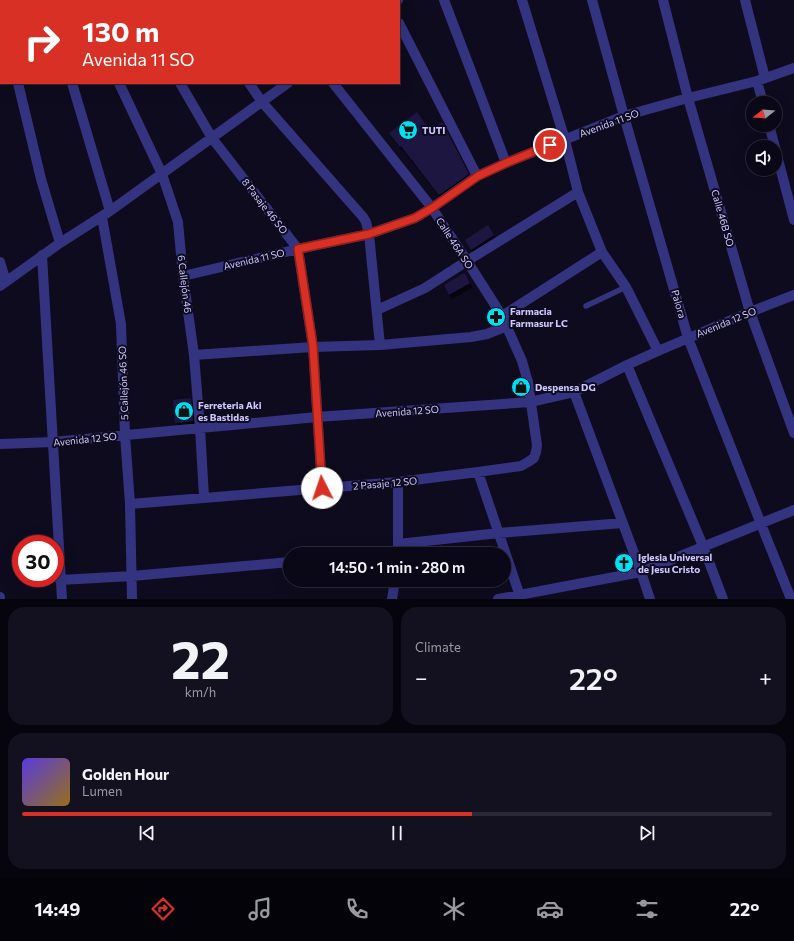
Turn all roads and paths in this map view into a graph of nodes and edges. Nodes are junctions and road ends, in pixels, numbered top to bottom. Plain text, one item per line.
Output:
1 (444, 0) edge
2 (522, 0) edge
3 (592, 0) edge
4 (663, 0) edge
5 (745, 0) edge
6 (400, 25) edge
7 (794, 68) edge
8 (761, 79) junction
9 (18, 84) edge
10 (72, 84) edge
11 (119, 84) edge
12 (181, 84) edge
13 (250, 84) edge
14 (287, 84) edge
15 (334, 84) edge
16 (762, 96) edge
17 (688, 98) junction
18 (262, 102) junction
19 (624, 116) junction
20 (212, 138) junction
21 (565, 140) junction
22 (506, 163) junction
23 (162, 174) junction
24 (782, 175) edge
25 (478, 176) junction
26 (578, 192) junction
27 (432, 208) junction
28 (106, 214) junction
29 (794, 220) edge
30 (369, 234) junction
31 (60, 243) junction
32 (298, 249) junction
33 (602, 252) junction
34 (42, 255) junction
35 (467, 261) junction
36 (0, 262) edge
37 (183, 276) junction
38 (3, 284) edge
39 (626, 287) junction
40 (794, 296) edge
41 (586, 306) dead end
42 (377, 310) junction
43 (750, 312) junction
44 (502, 316) junction
45 (506, 326) junction
46 (688, 338) junction
47 (380, 345) junction
48 (313, 346) junction
49 (658, 351) junction
50 (194, 355) junction
51 (627, 365) junction
52 (574, 392) junction
53 (530, 402) junction
54 (317, 417) junction
55 (200, 428) junction
56 (794, 433) edge
57 (125, 435) junction
58 (53, 442) junction
59 (0, 444) edge
60 (478, 472) junction
61 (398, 482) junction
62 (322, 488) junction
63 (204, 497) junction
64 (130, 504) junction
65 (794, 510) edge
66 (623, 523) junction
67 (761, 524) junction
68 (499, 534) junction
69 (58, 535) edge
70 (703, 546) junction
71 (398, 547) edge
72 (417, 547) edge
73 (283, 563) edge
74 (641, 572) junction
75 (132, 576) junction
76 (64, 580) edge
77 (61, 587) edge
78 (393, 587) edge
79 (521, 597) edge
80 (62, 599) edge
81 (132, 599) edge
82 (392, 599) edge
83 (498, 599) edge
84 (650, 599) edge
85 (723, 599) edge
86 (791, 599) edge

1 - 22 street
2 - 21 street
3 - 19 street, Palora
4 - 17 street, Calle 46B SO
5 - 8 street
6 - 25 street
7 - 8 street, Avenida 11 SO
8 - 16 street
8 - 17 street, Avenida 11 SO
9 - 31 street
10 - 28 street, 5 Callejón 46 SO
11 - 23 street, 6 Callejón 46
12 - 20 street, 8 Pasaje 46 SO
13 - 18 street
14 - 18 street
15 - 27 street, Calle 46A SO
17 - 19 street, Avenida 11 SO
17 - 43 street, Calle 46B SO
18 - 20 street
18 - 30 street
19 - 21 street, Avenida 11 SO
19 - 46 street, Palora
20 - 23 street
20 - 32 street, 8 Pasaje 46 SO
21 - 22 street, Avenida 11 SO
21 - 26 street
22 - 25 street, Avenida 11 SO
23 - 28 street
23 - 37 street, 6 Callejón 46
24 - 29 street
25 - 27 street, Avenida 11 SO
26 - 33 street
26 - 35 street
27 - 30 street, Avenida 11 SO
27 - 35 street, Calle 46A SO
28 - 31 street
28 - 57 street, 5 Callejón 46 SO
30 - 32 street, Avenida 11 SO
30 - 42 street
31 - 34 street
32 - 37 street, Avenida 11 SO
32 - 48 street, 8 Pasaje 46 SO
33 - 39 street
33 - 44 street
34 - 38 street
34 - 58 street
35 - 42 street
35 - 44 street, Calle 46A SO
36 - 38 street
37 - 50 street, 6 Callejón 46
39 - 41 lane
39 - 49 street
40 - 43 street, Avenida 12 SO
42 - 47 street
43 - 46 street, Avenida 12 SO
43 - 56 street, Calle 46B SO
44 - 45 street, Calle 46A SO
45 - 47 street
45 - 53 street, Calle 46A SO
46 - 49 street, Avenida 12 SO
46 - 67 street, Palora
47 - 48 street
48 - 50 street
48 - 54 street, 8 Pasaje 46 SO
49 - 51 street, Avenida 12 SO
50 - 55 street, 6 Callejón 46
51 - 52 street, Avenida 12 SO
51 - 70 street
52 - 53 street, Avenida 12 SO
52 - 66 street
53 - 54 street, Avenida 12 SO
53 - 60 street, 2 Pasaje 12 SO
54 - 55 street, Avenida 12 SO
54 - 62 street, 8 Pasaje 46 SO
55 - 57 street, Avenida 12 SO
55 - 63 street, 6 Callejón 46
57 - 58 street, Avenida 12 SO
57 - 64 street, 5 Callejón 46 SO
58 - 59 street, Avenida 12 SO
58 - 69 street
60 - 61 street, 2 Pasaje 12 SO
60 - 68 street
61 - 62 street, 2 Pasaje 12 SO
61 - 71 street
62 - 63 street, 2 Pasaje 12 SO
63 - 64 street, 2 Pasaje 12 SO
64 - 75 street, 5 Callejón 46 SO
65 - 67 street
66 - 68 street
66 - 74 street
67 - 70 street
67 - 86 street, Palora
68 - 72 street
68 - 79 street
70 - 74 street
70 - 85 street
73 - 75 street
74 - 79 street
74 - 84 street
75 - 76 street
75 - 81 street, 5 Callejón 46 SO
77 - 80 street
78 - 82 street
79 - 83 street

